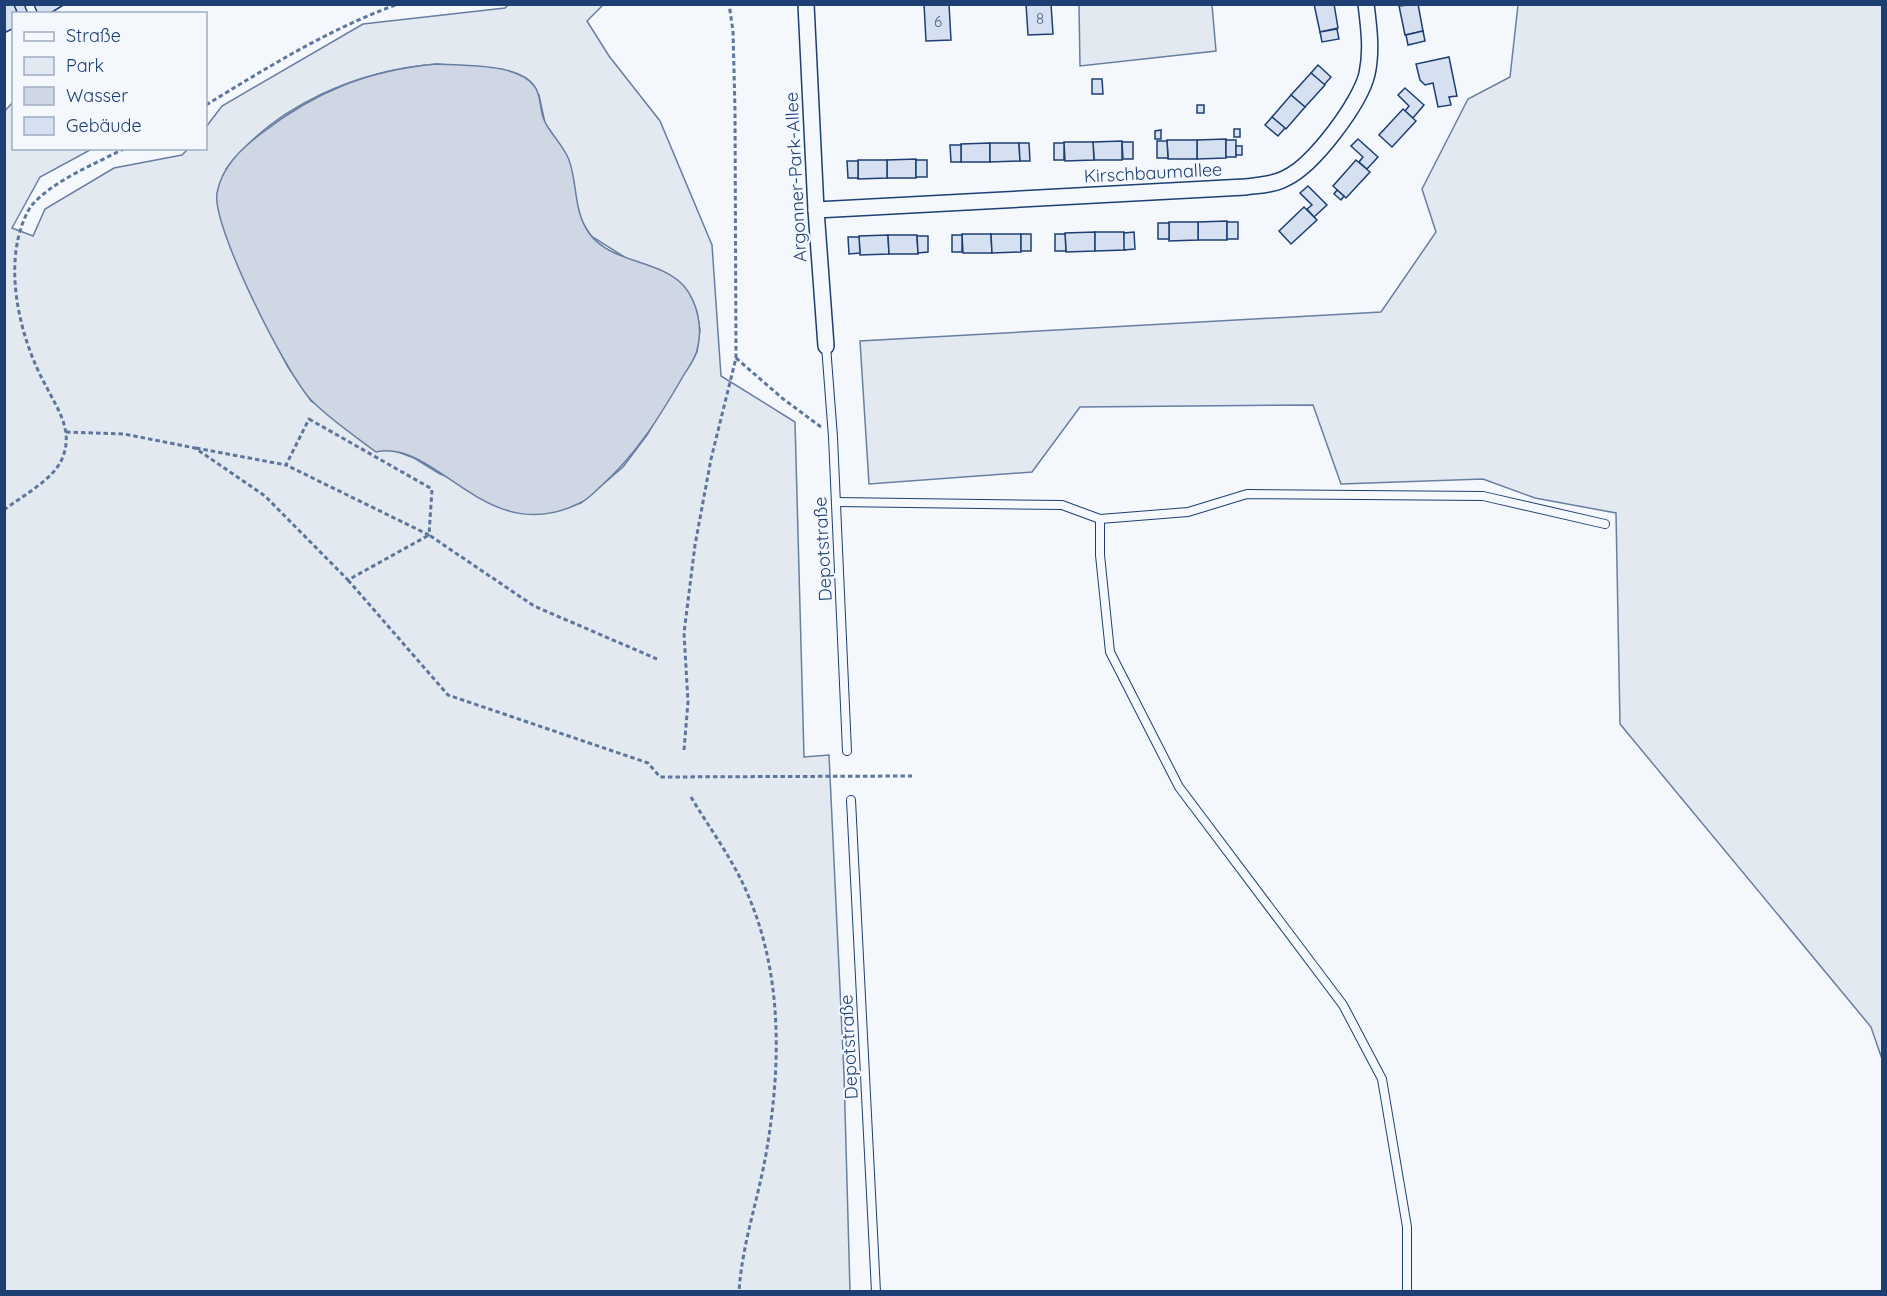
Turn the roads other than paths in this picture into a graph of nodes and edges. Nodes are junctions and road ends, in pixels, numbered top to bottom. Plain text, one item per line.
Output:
1 (806, 4) edge
2 (1366, 4) edge
3 (816, 210) junction
4 (826, 346) joint
5 (836, 502) junction
6 (1100, 519) junction
7 (1605, 524) dead end
8 (847, 751) dead end
9 (851, 800) dead end
10 (876, 1292) edge
11 (1407, 1292) edge

1 - 3 street, Argonner-Park-Allee
2 - 3 street, Kirschbaumallee
3 - 4 street, Argonner-Park-Allee
4 - 5 lane, Depotstraße
5 - 6 lane
5 - 8 lane, Depotstraße
6 - 7 lane
6 - 11 lane
9 - 10 lane, Depotstraße

